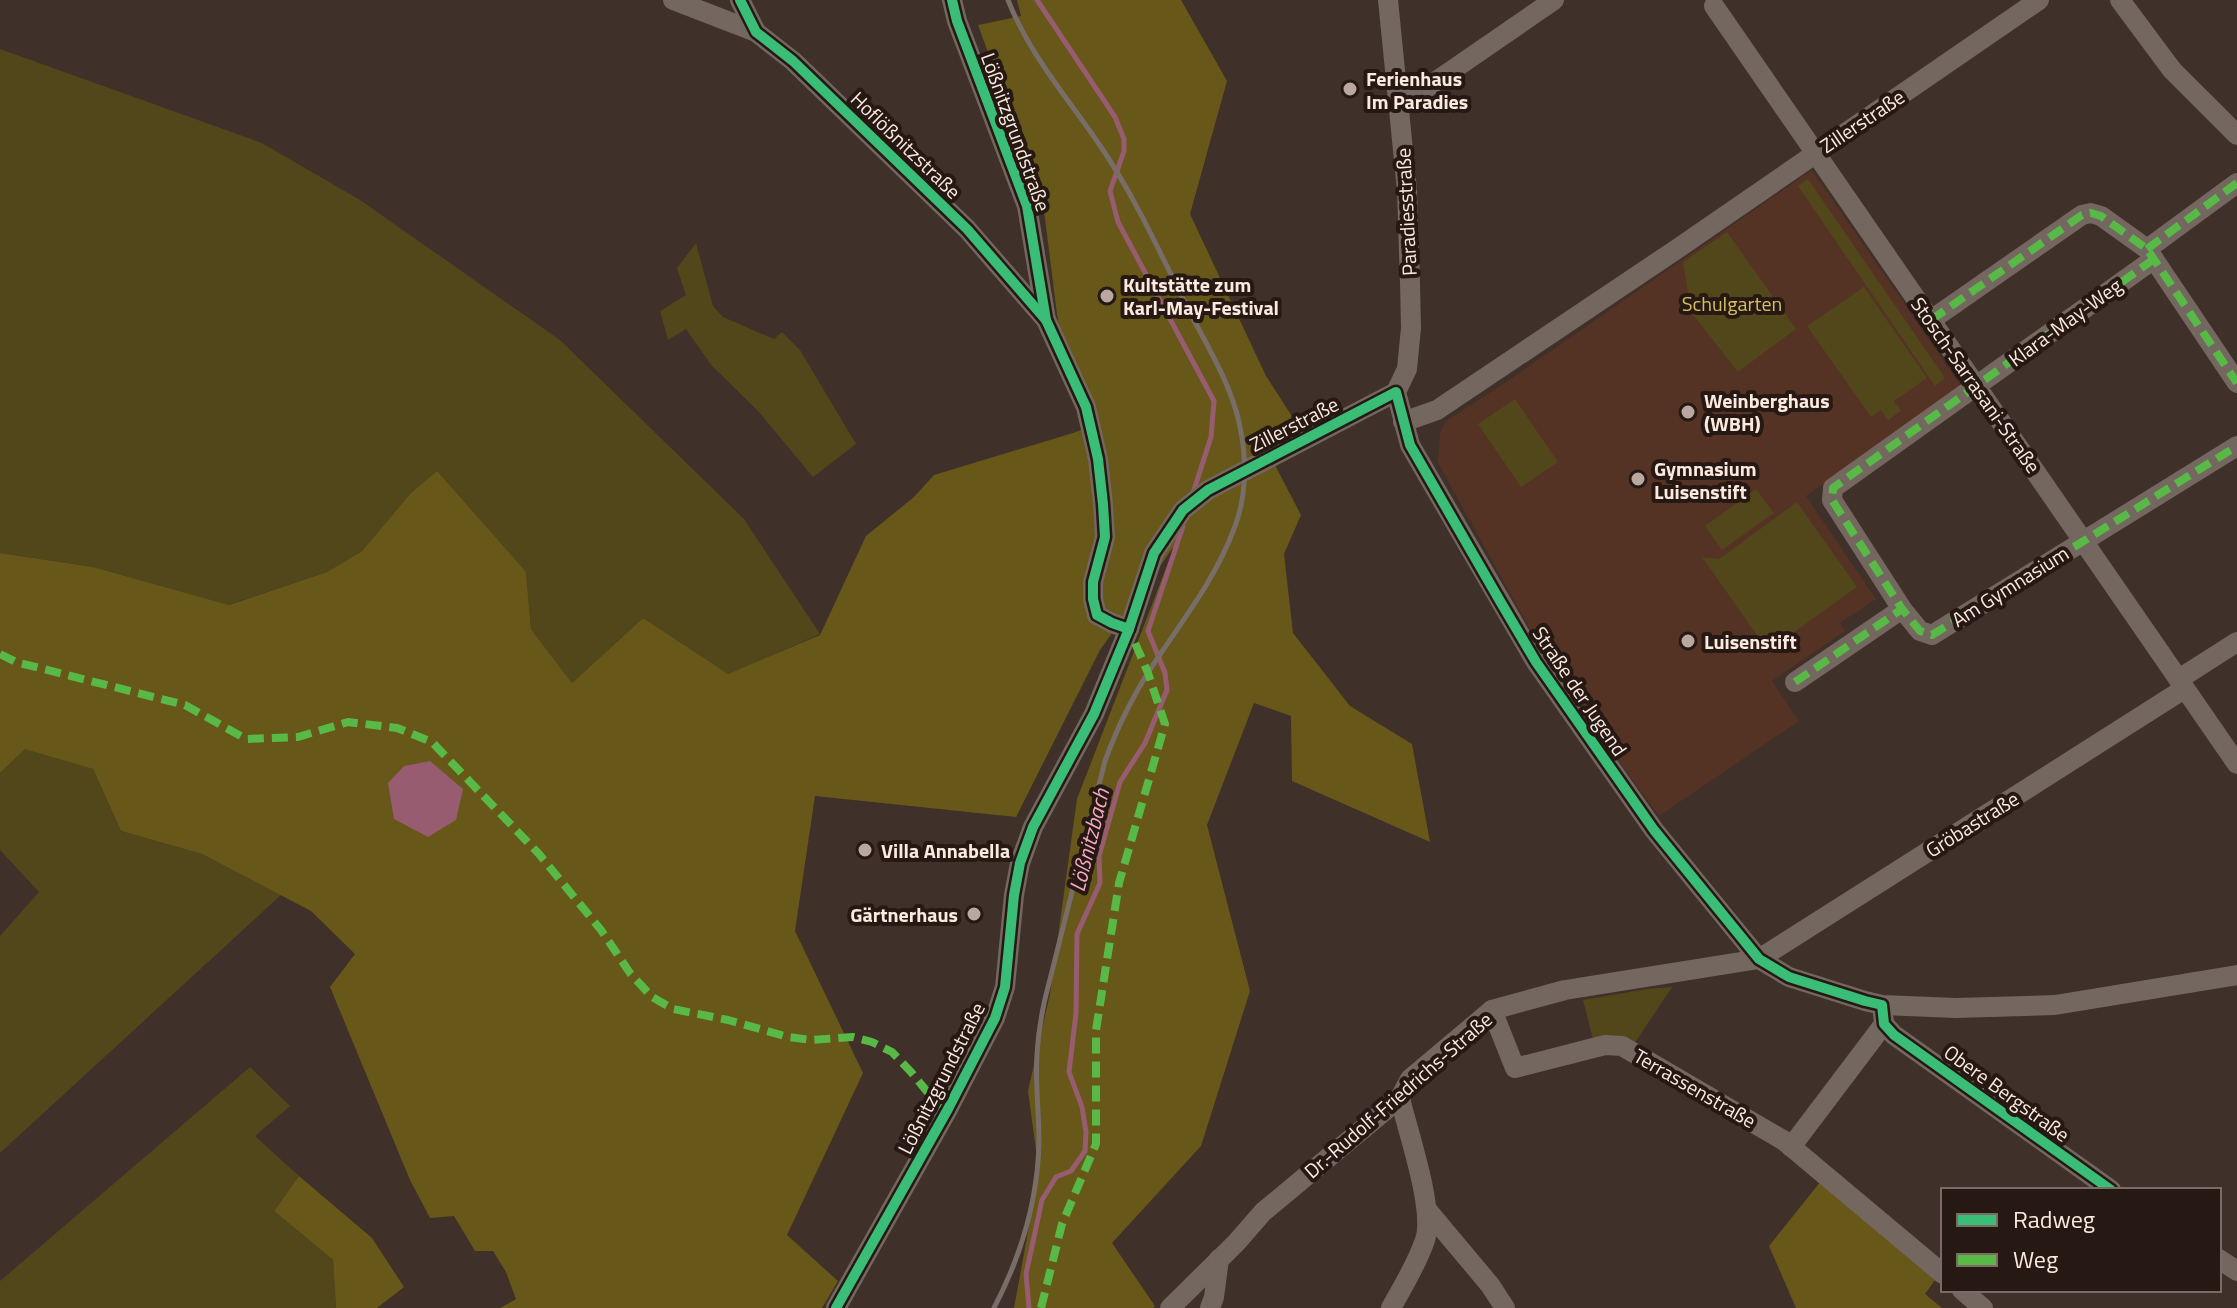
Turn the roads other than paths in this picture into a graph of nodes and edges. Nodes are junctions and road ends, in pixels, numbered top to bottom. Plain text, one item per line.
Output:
1 (673, 0) edge
2 (740, 0) edge
3 (952, 0) edge
4 (1388, 0) edge
5 (1554, 0) edge
6 (2039, 0) edge
7 (2120, 0) edge
8 (1714, 6) dead end
9 (756, 32) junction
10 (1398, 104) junction
11 (2237, 135) edge
12 (1815, 154) junction
13 (2237, 183) edge
14 (2150, 254) junction
15 (1046, 320) junction
16 (1931, 320) junction
17 (2237, 383) edge
18 (1977, 386) junction
19 (1396, 392) junction
20 (1403, 422) junction
21 (2237, 446) edge
22 (1208, 490) joint
23 (2083, 540) junction
24 (1902, 609) junction
25 (1129, 629) junction
26 (2237, 642) edge
27 (1795, 682) dead end
28 (2182, 684) junction
29 (2237, 764) edge
30 (1759, 959) junction
31 (2237, 975) edge
32 (1492, 1010) junction
33 (1883, 1014) junction
34 (1400, 1098) junction
35 (1791, 1147) junction
36 (2108, 1188) edge
37 (1428, 1211) junction
38 (1219, 1259) junction
39 (1941, 1272) edge
40 (1964, 1292) edge
41 (836, 1308) edge
42 (1170, 1308) edge
43 (1210, 1308) edge
44 (1391, 1308) edge
45 (1505, 1308) edge
46 (1983, 1308) edge

1 - 9 street
2 - 9 street, Hoflößnitzstraße
3 - 15 street, Lößnitzgrundstraße
4 - 10 street, Paradiesstraße
5 - 10 street
6 - 12 street, Zillerstraße
7 - 11 street
8 - 12 street, Stosch-Sarrasani-Straße
9 - 15 street, Hoflößnitzstraße
10 - 19 street, Paradiesstraße
12 - 16 street, Stosch-Sarrasani-Straße
12 - 20 street, Zillerstraße
13 - 14 street, Klara-May-Weg
14 - 16 street
14 - 17 street
14 - 18 street, Klara-May-Weg
15 - 25 street, Lößnitzgrundstraße
16 - 18 street, Stosch-Sarrasani-Straße
18 - 23 street, Stosch-Sarrasani-Straße
18 - 24 street, Am Gymnasium
19 - 20 street
19 - 22 street, Zillerstraße
20 - 30 street, Straße der Jugend
21 - 23 street
22 - 25 street, Lößnitzgrundstraße
23 - 24 street, Am Gymnasium
23 - 28 street, Stosch-Sarrasani-Straße
24 - 27 street
25 - 41 street, Lößnitzgrundstraße
26 - 28 street, Gröbastraße
28 - 29 street, Stosch-Sarrasani-Straße
28 - 30 street, Gröbastraße
30 - 32 street, Dr.-Rudolf-Friedrichs-Straße
30 - 33 street
31 - 33 street
32 - 34 street, Dr.-Rudolf-Friedrichs-Straße
32 - 35 street, Terrassenstraße
33 - 35 street
33 - 36 street, Obere Bergstraße
34 - 37 street
34 - 38 street, Dr.-Rudolf-Friedrichs-Straße
35 - 39 street, Terrassenstraße
37 - 44 street
37 - 45 street
38 - 42 street, Dr.-Rudolf-Friedrichs-Straße
38 - 43 street
40 - 46 street

